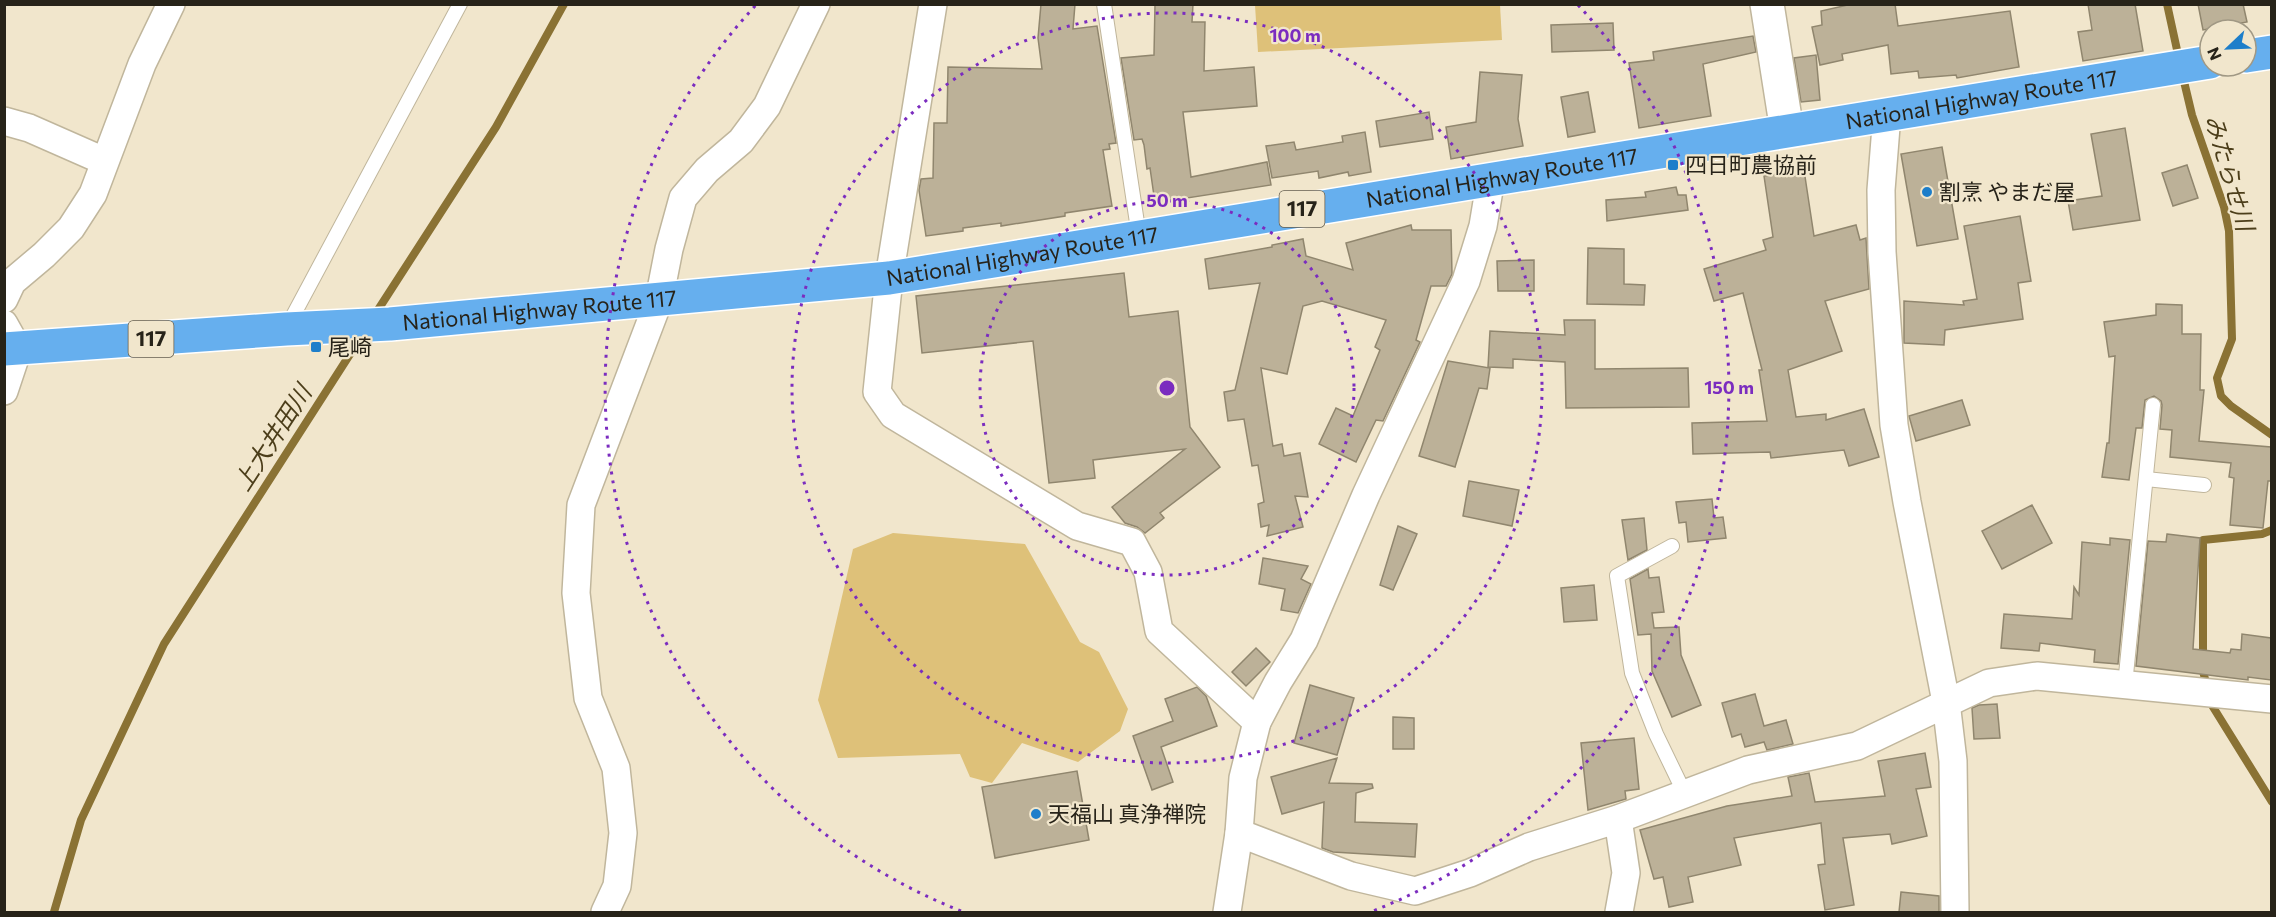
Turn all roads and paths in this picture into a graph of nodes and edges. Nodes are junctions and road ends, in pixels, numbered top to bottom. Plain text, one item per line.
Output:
1 (171, 4) edge
2 (460, 4) edge
3 (816, 4) edge
4 (933, 4) edge
5 (1104, 4) edge
6 (1767, 4) edge
7 (2198, 64) edge
8 (1887, 114) junction
9 (4, 122) edge
10 (1787, 130) junction
11 (105, 161) junction
12 (1491, 178) junction
13 (1139, 236) junction
14 (889, 278) junction
15 (4, 299) edge
16 (659, 300) junction
17 (292, 328) junction
18 (9, 341) edge
19 (4, 391) edge
20 (2153, 405) dead end
21 (2146, 479) junction
22 (2204, 485) dead end
23 (1672, 546) dead end
24 (2125, 685) junction
25 (2271, 699) edge
26 (1946, 702) junction
27 (1257, 722) junction
28 (1685, 794) junction
29 (1618, 819) junction
30 (1239, 833) junction
31 (605, 912) edge
32 (1227, 912) edge
33 (1619, 912) edge
34 (1955, 912) edge

1 - 11 street
2 - 17 lane
3 - 16 street
4 - 14 street
5 - 13 lane
6 - 10 street
7 - 8 highway, National Highway Route 117 / 117
8 - 10 highway, National Highway Route 117 / 117
8 - 26 street
9 - 11 street
10 - 12 highway, National Highway Route 117 / 117
11 - 15 street
12 - 13 highway, National Highway Route 117 / 117
12 - 27 street
13 - 14 highway, National Highway Route 117 / 117
14 - 16 highway, National Highway Route 117 / 117
14 - 27 street
16 - 17 highway, National Highway Route 117 / 117
16 - 31 street
17 - 18 highway, National Highway Route 117 / 117
18 - 19 street
20 - 21 lane
21 - 22 lane
21 - 24 lane
23 - 28 lane
24 - 25 street
24 - 26 street
26 - 28 street
26 - 34 street
27 - 30 street
28 - 29 street
29 - 30 street
29 - 33 street
30 - 32 street

